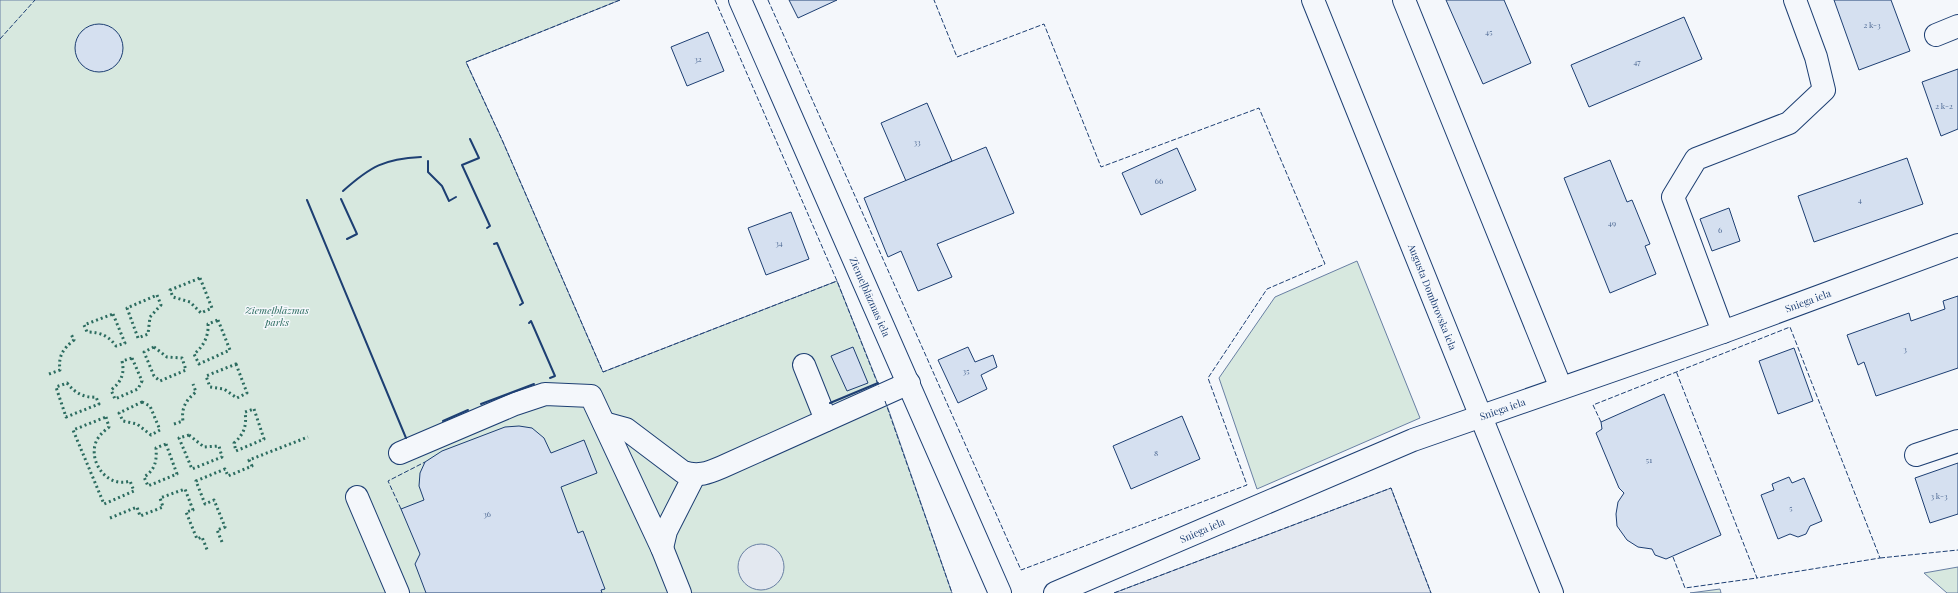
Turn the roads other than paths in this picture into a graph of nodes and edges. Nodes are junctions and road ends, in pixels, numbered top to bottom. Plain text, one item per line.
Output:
1 (740, 0) edge
2 (1313, 0) edge
3 (1404, 0) edge
4 (1795, 0) edge
5 (1958, 26) edge
6 (1936, 35) dead end
7 (1958, 245) edge
8 (1723, 332) junction
9 (804, 365) dead end
10 (909, 383) junction
11 (1562, 388) junction
12 (1481, 417) junction
13 (826, 420) junction
14 (604, 423) junction
15 (1958, 441) edge
16 (400, 453) dead end
17 (1916, 455) dead end
18 (694, 476) junction
19 (357, 497) dead end
20 (662, 548) junction
21 (1063, 591) edge
22 (398, 593) edge
23 (680, 593) edge
24 (1000, 593) edge
25 (1552, 593) edge

1 - 10 street, Ziemeļblāzmas iela
2 - 12 street, Augusta Dombrovska iela
3 - 11 street
4 - 8 street
5 - 6 street
7 - 8 street, Sniega iela
8 - 11 street, Sniega iela
9 - 13 street
10 - 13 street
10 - 24 street, Ziemeļblāzmas iela
11 - 12 street, Sniega iela
12 - 21 street, Sniega iela
12 - 25 street, Augusta Dombrovska iela
13 - 18 street
14 - 16 street
14 - 18 street
14 - 20 street
15 - 17 street
18 - 20 street
19 - 22 street
20 - 23 street

